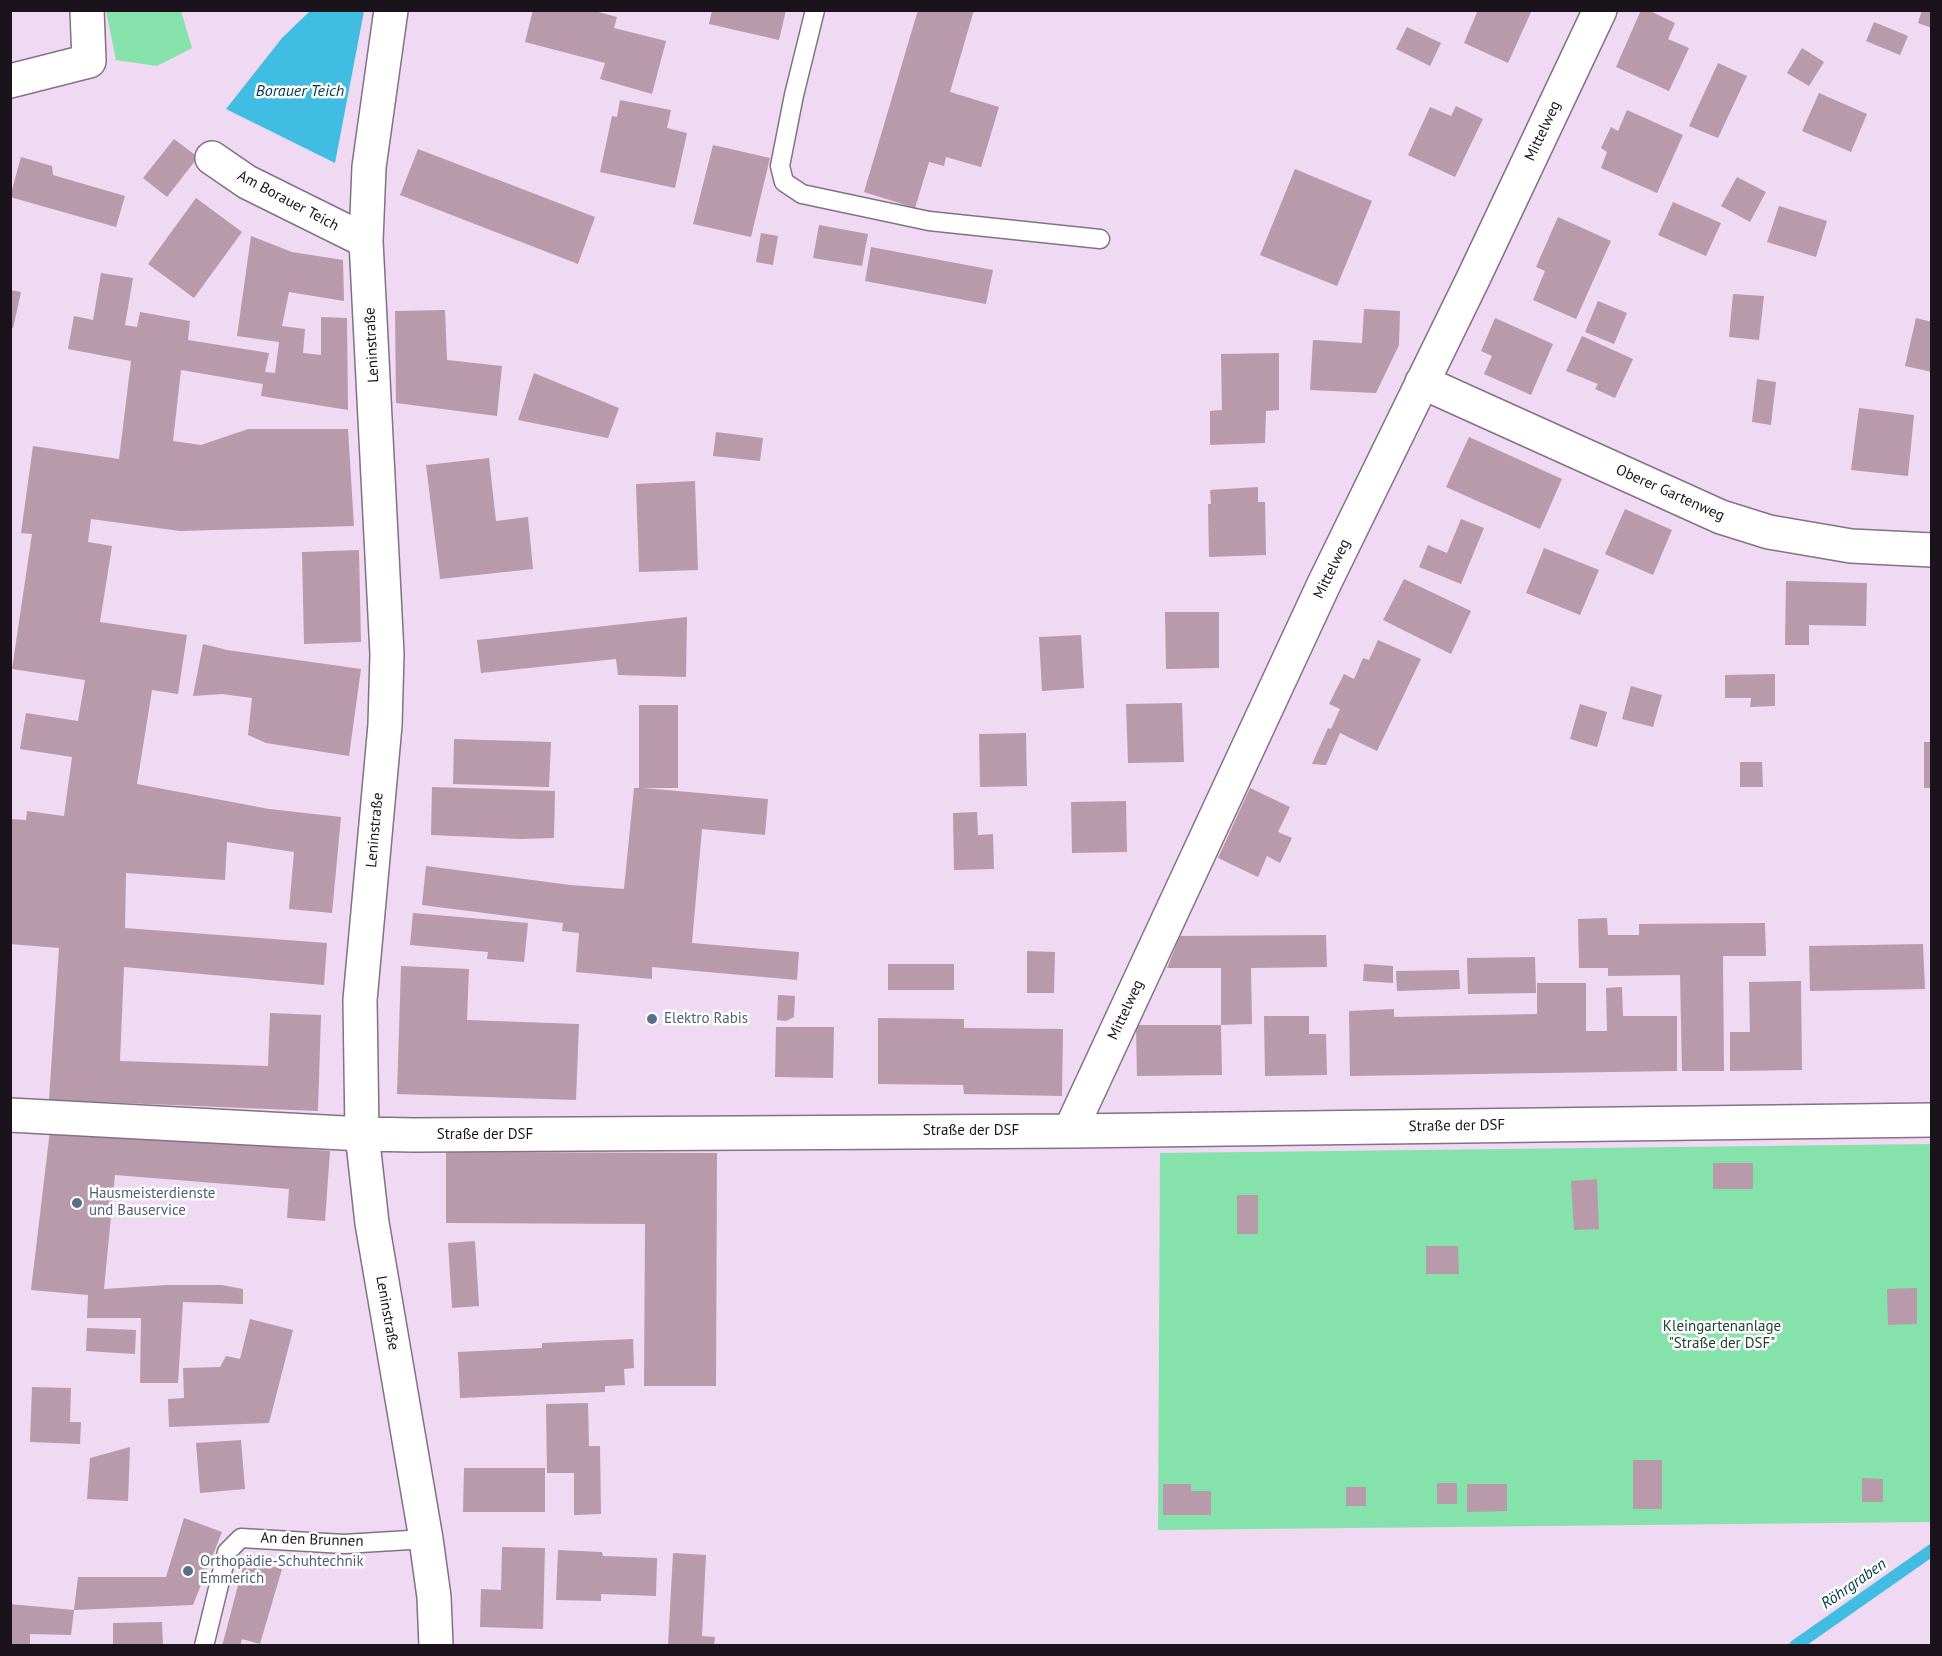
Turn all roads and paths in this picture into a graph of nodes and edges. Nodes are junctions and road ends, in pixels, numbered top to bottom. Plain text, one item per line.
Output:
1 (87, 10) edge
2 (391, 10) edge
3 (815, 10) edge
4 (1600, 10) edge
5 (10, 81) edge
6 (212, 158) dead end
7 (1101, 239) dead end
8 (366, 242) junction
9 (1422, 382) junction
10 (1932, 550) edge
11 (10, 1116) edge
12 (1932, 1120) edge
13 (1070, 1131) junction
14 (362, 1134) junction
15 (426, 1539) junction
16 (204, 1646) edge
17 (436, 1646) edge

1 - 5 street
2 - 8 street, Leninstraße
3 - 7 lane
4 - 9 street, Mittelweg
6 - 8 street, Am Borauer Teich
8 - 14 street, Leninstraße
9 - 10 street, Oberer Gartenweg
9 - 13 street, Mittelweg
11 - 14 street, Straße der DSF
12 - 13 street, Straße der DSF
13 - 14 street, Straße der DSF
14 - 15 street, Leninstraße
15 - 16 lane, An den Brunnen
15 - 17 street, Leninstraße

